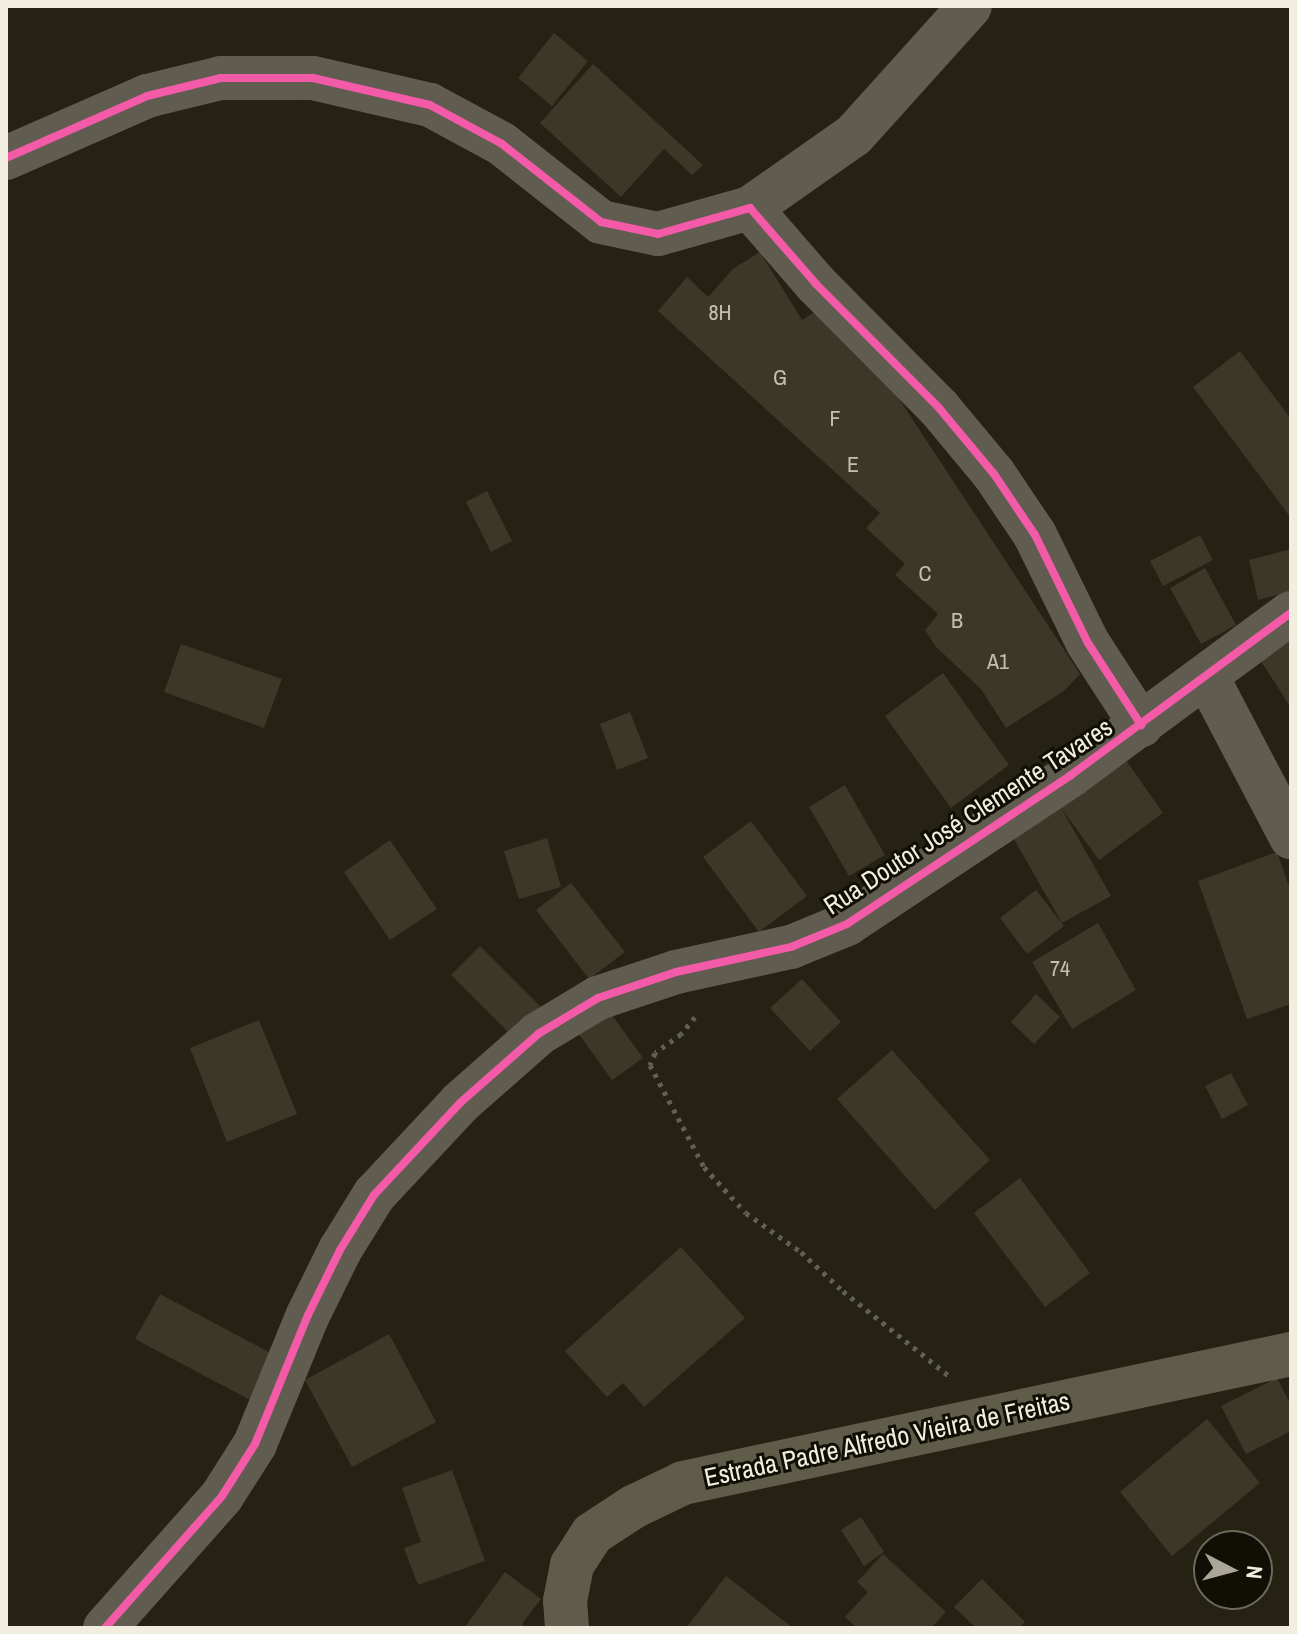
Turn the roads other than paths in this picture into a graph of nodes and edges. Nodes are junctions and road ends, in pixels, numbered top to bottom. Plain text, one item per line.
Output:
1 (970, 6) edge
2 (6, 158) edge
3 (750, 208) junction
4 (1291, 613) edge
5 (1207, 677) junction
6 (1141, 725) junction
7 (1291, 837) edge
8 (1291, 1354) edge
9 (105, 1628) edge
10 (567, 1628) edge

1 - 3 street
2 - 3 street
3 - 6 street
4 - 5 street, Rua Doutor José Clemente Tavares
5 - 6 street, Rua Doutor José Clemente Tavares
5 - 7 street
6 - 9 street, Rua Doutor José Clemente Tavares
8 - 10 main road, Estrada Padre Alfredo Vieira de Freitas

